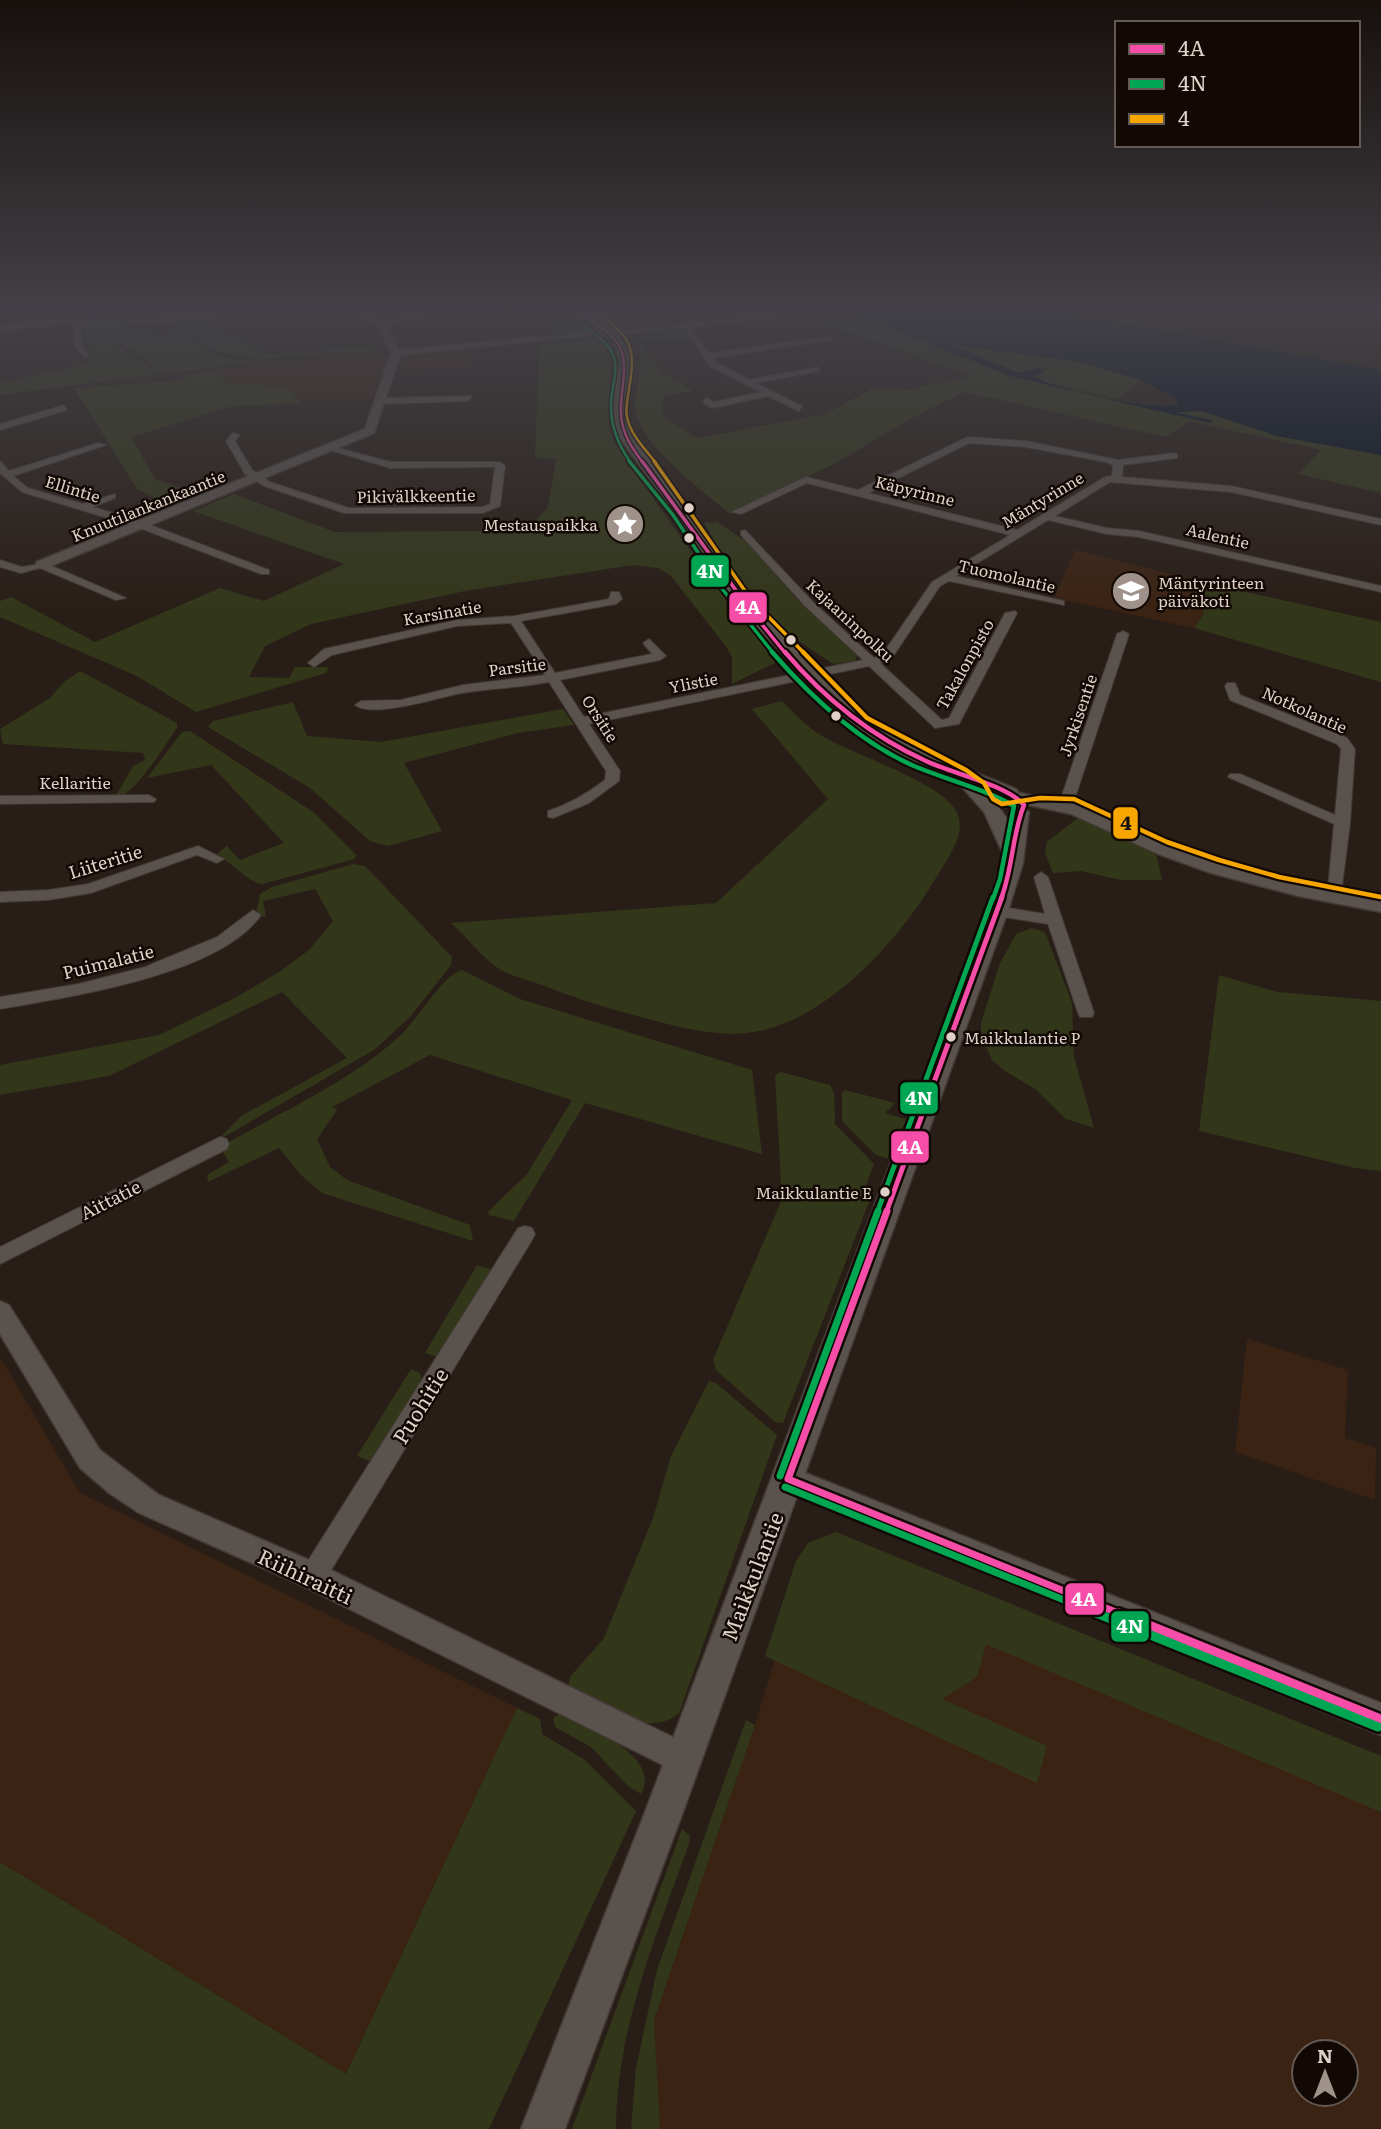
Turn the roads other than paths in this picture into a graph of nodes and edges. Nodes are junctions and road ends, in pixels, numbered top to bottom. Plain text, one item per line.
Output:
1 (49, 412) edge
2 (377, 412) edge
3 (618, 412) edge
4 (0, 427) edge
5 (236, 435) dead end
6 (101, 445) dead end
7 (333, 448) junction
8 (1174, 456) dead end
9 (1118, 463) junction
10 (0, 464) edge
11 (6, 475) junction
12 (1117, 477) junction
13 (257, 478) junction
14 (860, 493) junction
15 (113, 496) dead end
16 (86, 507) junction
17 (737, 512) dead end
18 (1047, 517) junction
19 (1381, 522) edge
20 (141, 525) junction
21 (745, 533) dead end
22 (1016, 533) junction
23 (0, 563) edge
24 (41, 565) junction
25 (265, 572) dead end
26 (946, 577) junction
27 (1381, 589) edge
28 (615, 594) dead end
29 (120, 598) dead end
30 (1060, 603) dead end
31 (1011, 613) dead end
32 (514, 619) junction
33 (1123, 634) dead end
34 (649, 643) dead end
35 (314, 663) dead end
36 (873, 663) junction
37 (811, 676) junction
38 (553, 678) junction
39 (1231, 686) dead end
40 (361, 705) dead end
41 (582, 721) junction
42 (940, 725) joint
43 (939, 765) junction
44 (1235, 777) dead end
45 (149, 799) dead end
46 (0, 800) edge
47 (1017, 803) junction
48 (988, 806) junction
49 (1060, 807) junction
50 (553, 814) dead end
51 (1343, 823) junction
52 (217, 859) dead end
53 (1013, 863) junction
54 (1041, 877) dead end
55 (0, 897) edge
56 (1335, 899) junction
57 (1381, 906) edge
58 (997, 911) junction
59 (253, 915) dead end
60 (1055, 920) junction
61 (0, 1003) edge
62 (1086, 1013) dead end
63 (220, 1144) dead end
64 (525, 1234) dead end
65 (0, 1256) edge
66 (0, 1312) edge
67 (788, 1479) junction
68 (313, 1576) junction
69 (1381, 1719) edge
70 (682, 1758) junction
71 (542, 2129) edge

1 - 4 street
2 - 7 street, Knuutilankankaantie
3 - 37 main road
5 - 13 street
6 - 11 street
7 - 13 street, Knuutilankankaantie
7 - 13 street, Pikivälkkeentie
8 - 9 street
9 - 12 street
9 - 14 street
10 - 11 street
11 - 16 street, Ellintie
12 - 18 street, Mäntyrinne
12 - 19 street
13 - 20 street, Knuutilankankaantie
14 - 17 street, Käpyrinne
14 - 22 street, Käpyrinne
15 - 16 street
16 - 20 street, Ellintie
18 - 22 street, Mäntyrinne
18 - 27 street, Aalentie
20 - 24 street, Knuutilankankaantie
20 - 25 street, Ellintie
21 - 36 street, Kajaaninpolku
22 - 26 street, Mäntyrinne
23 - 24 street
24 - 29 street
26 - 30 street, Tuomolantie
26 - 36 street, Mäntyrinne
28 - 32 street, Karsinatie
31 - 42 street, Takalonpisto
32 - 35 street, Karsinatie
32 - 38 street, Orsitie
33 - 49 street, Jyrkisentie
34 - 38 street, Parsitie
36 - 37 street, Mäntyrinne
36 - 42 street, Kajaaninpolku
37 - 41 street, Ylistie
37 - 43 main road
38 - 40 street, Parsitie
38 - 41 street, Orsitie
39 - 51 street, Notkolantie
41 - 50 street, Orsitie
43 - 47 main road
43 - 48 main road
44 - 51 street
45 - 46 street, Kellaritie
47 - 48 main road
47 - 49 street
47 - 53 main road, Maikkulantie
48 - 53 main road
49 - 56 street
51 - 56 street, Notkolantie
52 - 55 street, Liiteritie
53 - 58 main road, Maikkulantie
54 - 60 street
56 - 57 street
58 - 60 street
58 - 67 main road, Maikkulantie
59 - 61 street, Puimalatie
60 - 62 street
63 - 65 street, Aittatie
64 - 68 street, Puohitie
66 - 68 street, Riihiraitti
67 - 69 street
67 - 70 main road, Maikkulantie
68 - 70 street, Riihiraitti
70 - 71 main road, Maikkulantie

